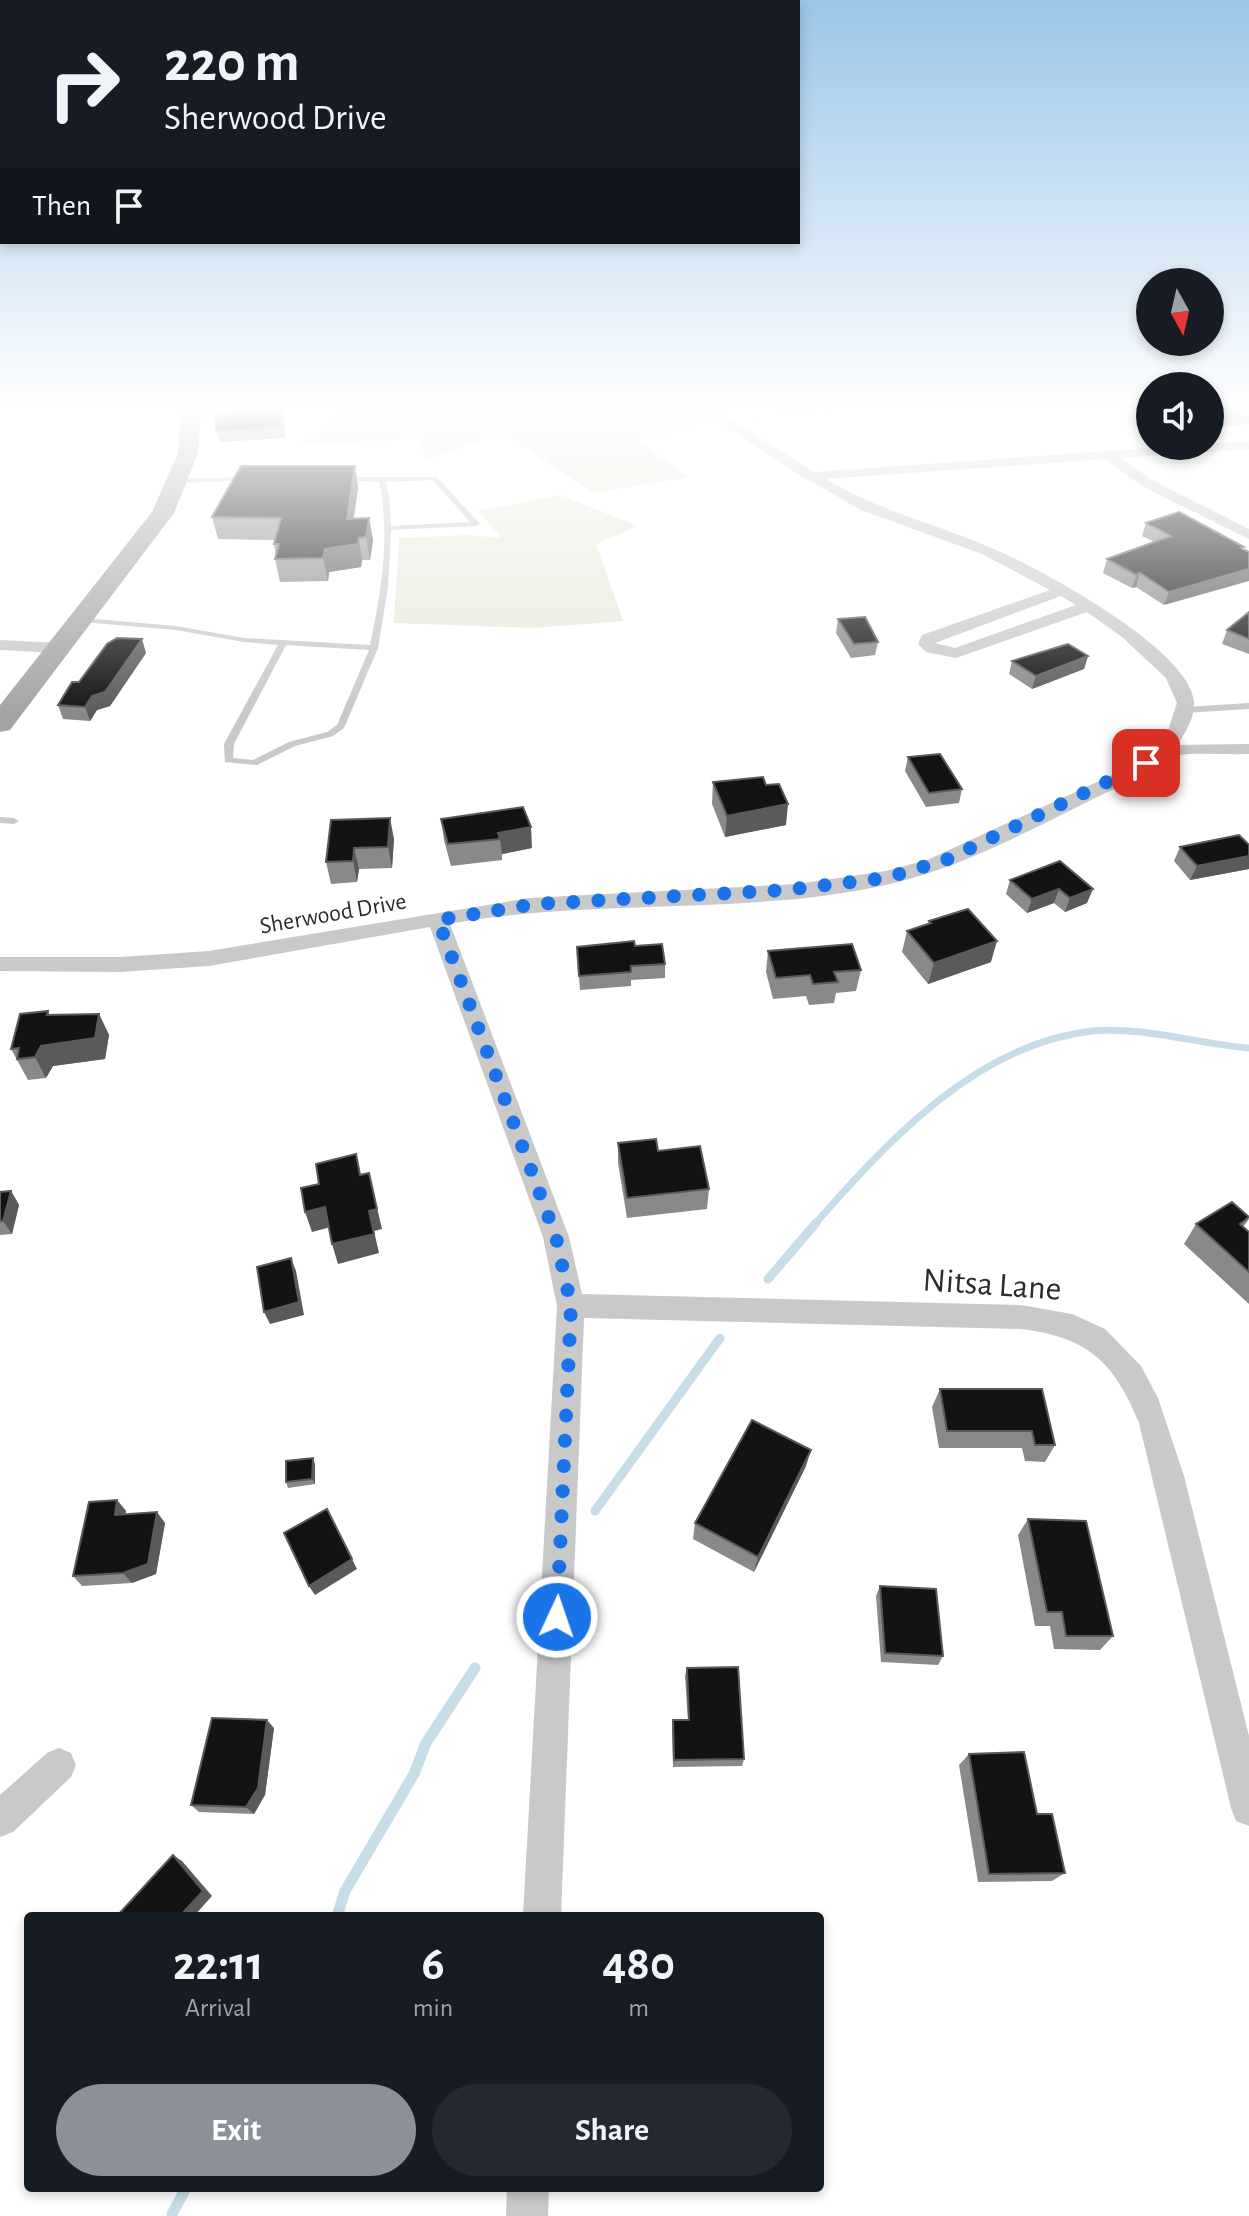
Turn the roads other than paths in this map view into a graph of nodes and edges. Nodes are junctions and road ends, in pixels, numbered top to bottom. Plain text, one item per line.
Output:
1 (164, 509) edge
2 (386, 509) edge
3 (463, 509) edge
4 (872, 509) edge
5 (1199, 509) edge
6 (388, 528) junction
7 (1249, 535) edge
8 (1061, 591) junction
9 (1086, 607) junction
10 (83, 620) junction
11 (283, 643) junction
12 (0, 645) edge
13 (60, 648) junction
14 (374, 648) junction
15 (1249, 706) edge
16 (1185, 710) junction
17 (0, 724) edge
18 (1249, 749) edge
19 (1162, 751) junction
20 (0, 820) edge
21 (14, 821) dead end
22 (438, 920) junction
23 (0, 964) edge
24 (571, 1306) junction
25 (59, 1765) dead end
26 (1249, 1808) edge
27 (0, 1819) edge
28 (542, 1912) edge
29 (528, 2192) edge
30 (527, 2216) edge

1 - 10 main road
2 - 6 lane
3 - 6 lane
4 - 8 street
5 - 7 street
6 - 14 lane
8 - 9 street
8 - 9 street
9 - 16 street
10 - 11 lane
10 - 13 main road
11 - 14 lane
11 - 14 lane
12 - 13 street
13 - 17 main road
15 - 16 lane
16 - 19 street, Sherwood Drive
18 - 19 street
19 - 22 street, Sherwood Drive
20 - 21 lane
22 - 23 street, Sherwood Drive
22 - 24 street
24 - 26 street, Nitsa Lane
24 - 28 street
25 - 27 street
29 - 30 street

